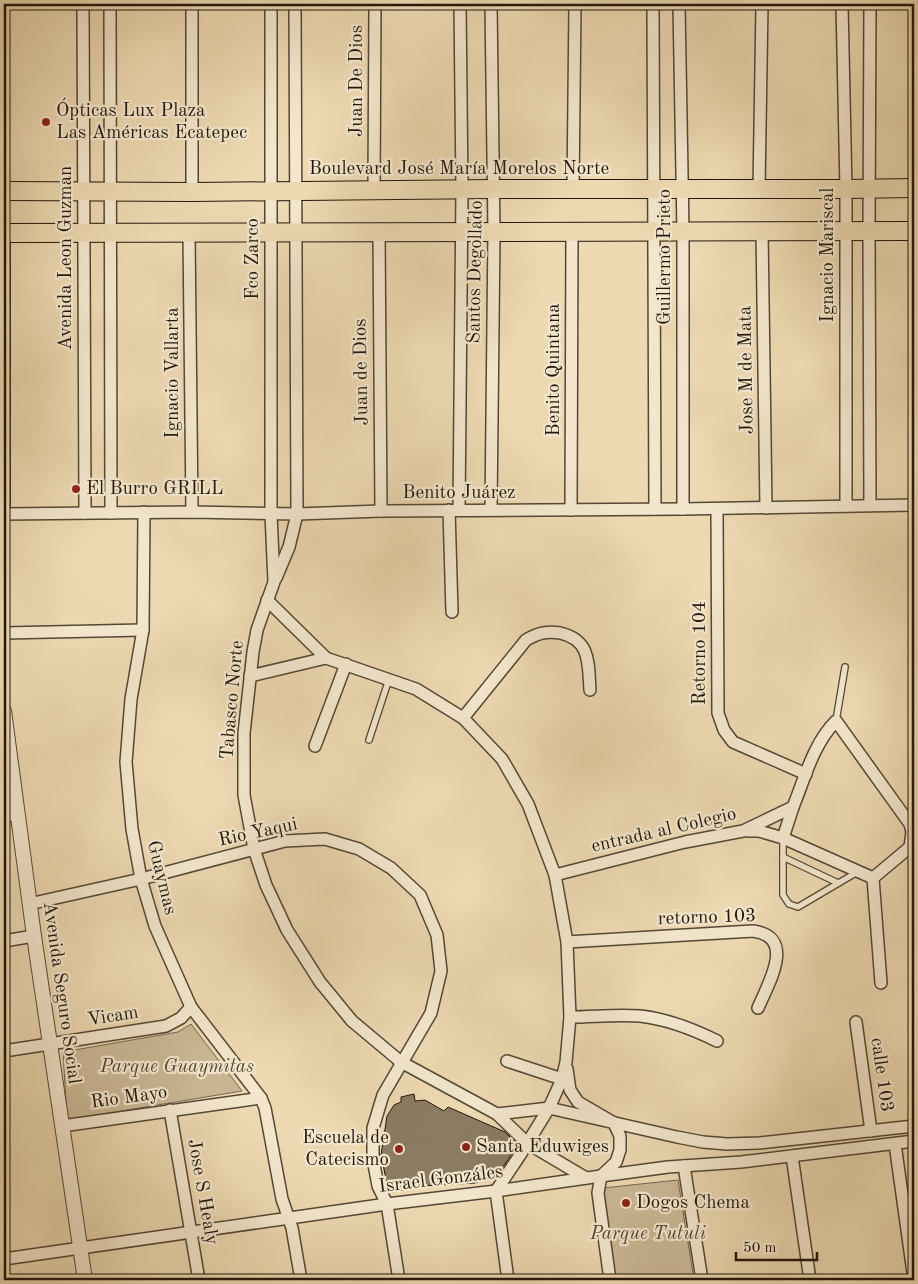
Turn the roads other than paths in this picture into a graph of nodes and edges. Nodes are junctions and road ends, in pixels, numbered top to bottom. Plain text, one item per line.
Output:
1 (82, 4) edge
2 (110, 4) edge
3 (192, 4) edge
4 (270, 4) edge
5 (295, 4) edge
6 (375, 4) edge
7 (460, 4) edge
8 (492, 4) edge
9 (575, 4) edge
10 (653, 4) edge
11 (679, 4) edge
12 (762, 4) edge
13 (842, 4) edge
14 (870, 4) edge
15 (869, 188) junction
16 (914, 188) edge
17 (374, 189) junction
18 (462, 189) junction
19 (494, 189) junction
20 (573, 189) junction
21 (652, 190) junction
22 (682, 190) junction
23 (759, 190) junction
24 (846, 190) junction
25 (4, 191) edge
26 (84, 191) junction
27 (110, 191) junction
28 (271, 191) junction
29 (296, 191) junction
30 (192, 192) junction
31 (572, 230) junction
32 (461, 231) junction
33 (494, 231) junction
34 (653, 231) junction
35 (683, 231) junction
36 (762, 231) junction
37 (845, 231) junction
38 (869, 231) junction
39 (914, 231) edge
40 (84, 232) junction
41 (271, 232) junction
42 (296, 232) junction
43 (378, 232) junction
44 (4, 233) edge
45 (110, 233) junction
46 (189, 233) junction
47 (870, 505) junction
48 (914, 505) edge
49 (846, 506) junction
50 (766, 508) junction
51 (655, 509) junction
52 (683, 509) junction
53 (717, 509) junction
54 (454, 510) junction
55 (491, 510) junction
56 (571, 510) junction
57 (381, 511) junction
58 (144, 512) junction
59 (192, 512) junction
60 (85, 513) junction
61 (110, 513) junction
62 (4, 514) edge
63 (271, 514) junction
64 (297, 514) junction
65 (274, 582) junction
66 (267, 600) junction
67 (452, 612) dead end
68 (143, 630) junction
69 (4, 633) edge
70 (326, 658) junction
71 (346, 664) junction
72 (845, 666) dead end
73 (250, 676) junction
74 (389, 679) junction
75 (590, 690) dead end
76 (4, 711) edge
77 (462, 718) junction
78 (836, 721) junction
79 (369, 740) dead end
80 (315, 746) dead end
81 (6, 748) edge
82 (806, 774) junction
83 (793, 807) junction
84 (18, 814) junction
85 (4, 816) edge
86 (743, 831) junction
87 (783, 838) junction
88 (254, 849) junction
89 (783, 857) junction
90 (859, 871) junction
91 (555, 875) junction
92 (873, 878) junction
93 (141, 879) junction
94 (838, 883) junction
95 (29, 904) junction
96 (34, 936) junction
97 (4, 941) edge
98 (567, 942) junction
99 (881, 983) dead end
100 (191, 1007) junction
101 (758, 1008) dead end
102 (570, 1017) junction
103 (856, 1022) dead end
104 (717, 1040) dead end
105 (50, 1044) junction
106 (4, 1051) edge
107 (401, 1062) junction
108 (507, 1062) dead end
109 (566, 1062) junction
110 (562, 1079) junction
111 (261, 1098) junction
112 (549, 1108) junction
113 (170, 1110) junction
114 (497, 1114) junction
115 (614, 1123) junction
116 (62, 1126) junction
117 (914, 1126) edge
118 (871, 1132) junction
119 (914, 1141) edge
120 (527, 1143) junction
121 (895, 1144) junction
122 (792, 1156) junction
123 (684, 1166) junction
124 (601, 1176) junction
125 (586, 1178) junction
126 (496, 1191) junction
127 (387, 1204) junction
128 (289, 1218) junction
129 (191, 1232) junction
130 (80, 1248) junction
131 (4, 1259) edge
132 (85, 1280) edge
133 (199, 1280) edge
134 (301, 1280) edge
135 (399, 1280) edge
136 (508, 1280) edge
137 (610, 1280) edge
138 (702, 1280) edge
139 (810, 1280) edge
140 (914, 1280) edge

1 - 26 street, Avenida Leon Guzman
2 - 27 street
3 - 30 street
4 - 28 street, Fco Zarco
5 - 29 street
6 - 17 street, Juan De Dios
7 - 18 street, Santos Degollado
8 - 19 street, Santos Degollado
9 - 20 street
10 - 21 street, Guillermo Prieto
11 - 22 street, Guillermo Prieto
12 - 23 street
13 - 24 street, Ignacio Mariscal
14 - 15 street
15 - 16 main road, Boulevard José María Morelos Norte
15 - 24 main road, Boulevard José María Morelos Norte
15 - 38 street
17 - 18 main road, Boulevard José María Morelos Norte
17 - 29 main road, Boulevard José María Morelos Norte
18 - 19 main road, Boulevard José María Morelos Norte
18 - 32 street, Santos Degollado
19 - 20 main road, Boulevard José María Morelos Norte
19 - 33 street, Santos Degollado
20 - 21 main road, Boulevard José María Morelos Norte
21 - 22 main road, Boulevard José María Morelos Norte
21 - 34 street, Guillermo Prieto
22 - 23 main road, Boulevard José María Morelos Norte
22 - 35 street, Guillermo Prieto
23 - 24 main road, Boulevard José María Morelos Norte
24 - 37 street, Ignacio Mariscal
25 - 26 main road, Boulevard José María Morelos Norte
26 - 27 main road, Boulevard José María Morelos Norte
26 - 40 street, Avenida Leon Guzman
27 - 30 main road, Boulevard José María Morelos Norte
27 - 45 street
28 - 29 main road, Boulevard José María Morelos Norte
28 - 30 main road, Boulevard José María Morelos Norte
28 - 41 street, Fco Zarco
29 - 42 street
31 - 33 main road
31 - 34 main road
31 - 56 street, Benito Quintana
32 - 33 main road
32 - 43 main road
32 - 54 street, Santos Degollado
33 - 55 street, Santos Degollado
34 - 35 main road
34 - 51 street, Guillermo Prieto
35 - 36 main road
35 - 52 street, Guillermo Prieto
36 - 37 main road
36 - 50 street, Jose M de Mata
37 - 38 main road
37 - 49 street, Ignacio Mariscal
38 - 39 main road
38 - 47 street
40 - 44 main road
40 - 45 main road
40 - 60 street, Avenida Leon Guzman
41 - 42 main road
41 - 46 main road
41 - 63 street, Fco Zarco
42 - 43 main road
42 - 64 street
43 - 57 street, Juan de Dios
44 - 62 street
45 - 46 main road
45 - 61 street
46 - 59 street, Ignacio Vallarta
47 - 48 street, Benito Juárez
47 - 49 street, Benito Juárez
49 - 50 street, Benito Juárez
50 - 53 street, Benito Juárez
51 - 52 street, Benito Juárez
51 - 56 street, Benito Juárez
52 - 53 street, Benito Juárez
53 - 82 street, Retorno 104
54 - 55 street, Benito Juárez
54 - 57 street, Benito Juárez
54 - 67 street, Santos Degollado
55 - 56 street, Benito Juárez
57 - 64 street, Benito Juárez
58 - 59 street, Benito Juárez
58 - 61 street, Benito Juárez
58 - 68 street, Guaymas
59 - 63 street, Benito Juárez
60 - 61 street, Benito Juárez
60 - 62 street, Benito Juárez
63 - 64 street, Benito Juárez
63 - 65 street, Tabasco Norte
64 - 65 street
65 - 66 street, Tabasco Norte
66 - 70 street
66 - 73 street, Tabasco Norte
68 - 69 street
68 - 93 street, Guaymas
70 - 71 street
70 - 73 street
71 - 74 street
71 - 80 street
72 - 78 lane
73 - 88 street, Tabasco Norte
74 - 77 street
74 - 79 lane
75 - 77 street
76 - 81 street, Avenida Seguro Social
77 - 91 street
78 - 82 street
78 - 92 street
81 - 84 street, Avenida Seguro Social
82 - 83 street
83 - 86 street, entrada al Colegio
83 - 87 street
84 - 85 street
84 - 95 street, Avenida Seguro Social
86 - 87 street
86 - 91 street, entrada al Colegio
87 - 89 lane
87 - 90 street
88 - 93 street, Rio Yaqui
88 - 107 street, Tabasco Norte
88 - 107 street, Rio Yaqui
89 - 94 lane
89 - 94 lane
90 - 92 street
90 - 94 lane
91 - 98 street
92 - 99 street
93 - 95 street, Rio Yaqui
93 - 100 street, Guaymas
95 - 96 street, Avenida Seguro Social
96 - 97 street
96 - 105 street, Avenida Seguro Social
98 - 101 street, retorno 103
98 - 102 street
100 - 105 street, Vicam
100 - 111 street, Guaymas
102 - 104 street
102 - 109 street
103 - 118 street, calle 103
105 - 106 street, Vicam
105 - 116 street, Avenida Seguro Social
107 - 114 street, Tabasco Norte
107 - 127 street, Rio Yaqui
108 - 110 street
109 - 110 street
109 - 115 street
110 - 112 street
111 - 113 street, Rio Mayo
111 - 128 street, Guaymas
112 - 114 street
112 - 115 street
112 - 120 street
113 - 116 street, Rio Mayo
113 - 129 street, Jose S Healy
114 - 120 street, Tabasco Norte
115 - 118 street
115 - 124 street
116 - 130 street, Avenida Seguro Social
117 - 118 street
119 - 121 street, Israel Gonzáles
120 - 125 street, Tabasco Norte
120 - 126 street
121 - 122 street, Israel Gonzáles
121 - 140 street
122 - 123 street, Israel Gonzáles
122 - 139 street
123 - 124 street, Israel Gonzáles
123 - 138 street
124 - 125 street, Israel Gonzáles
124 - 137 street
125 - 126 street, Israel Gonzáles
126 - 127 street, Israel Gonzáles
126 - 136 street
127 - 128 street, Israel Gonzáles
127 - 135 street, Rio Yaqui
128 - 129 street, Israel Gonzáles
128 - 134 street, Guaymas
129 - 130 street, Israel Gonzáles
129 - 133 street, Jose S Healy
130 - 131 street, Israel Gonzáles
130 - 132 street, Avenida Seguro Social

